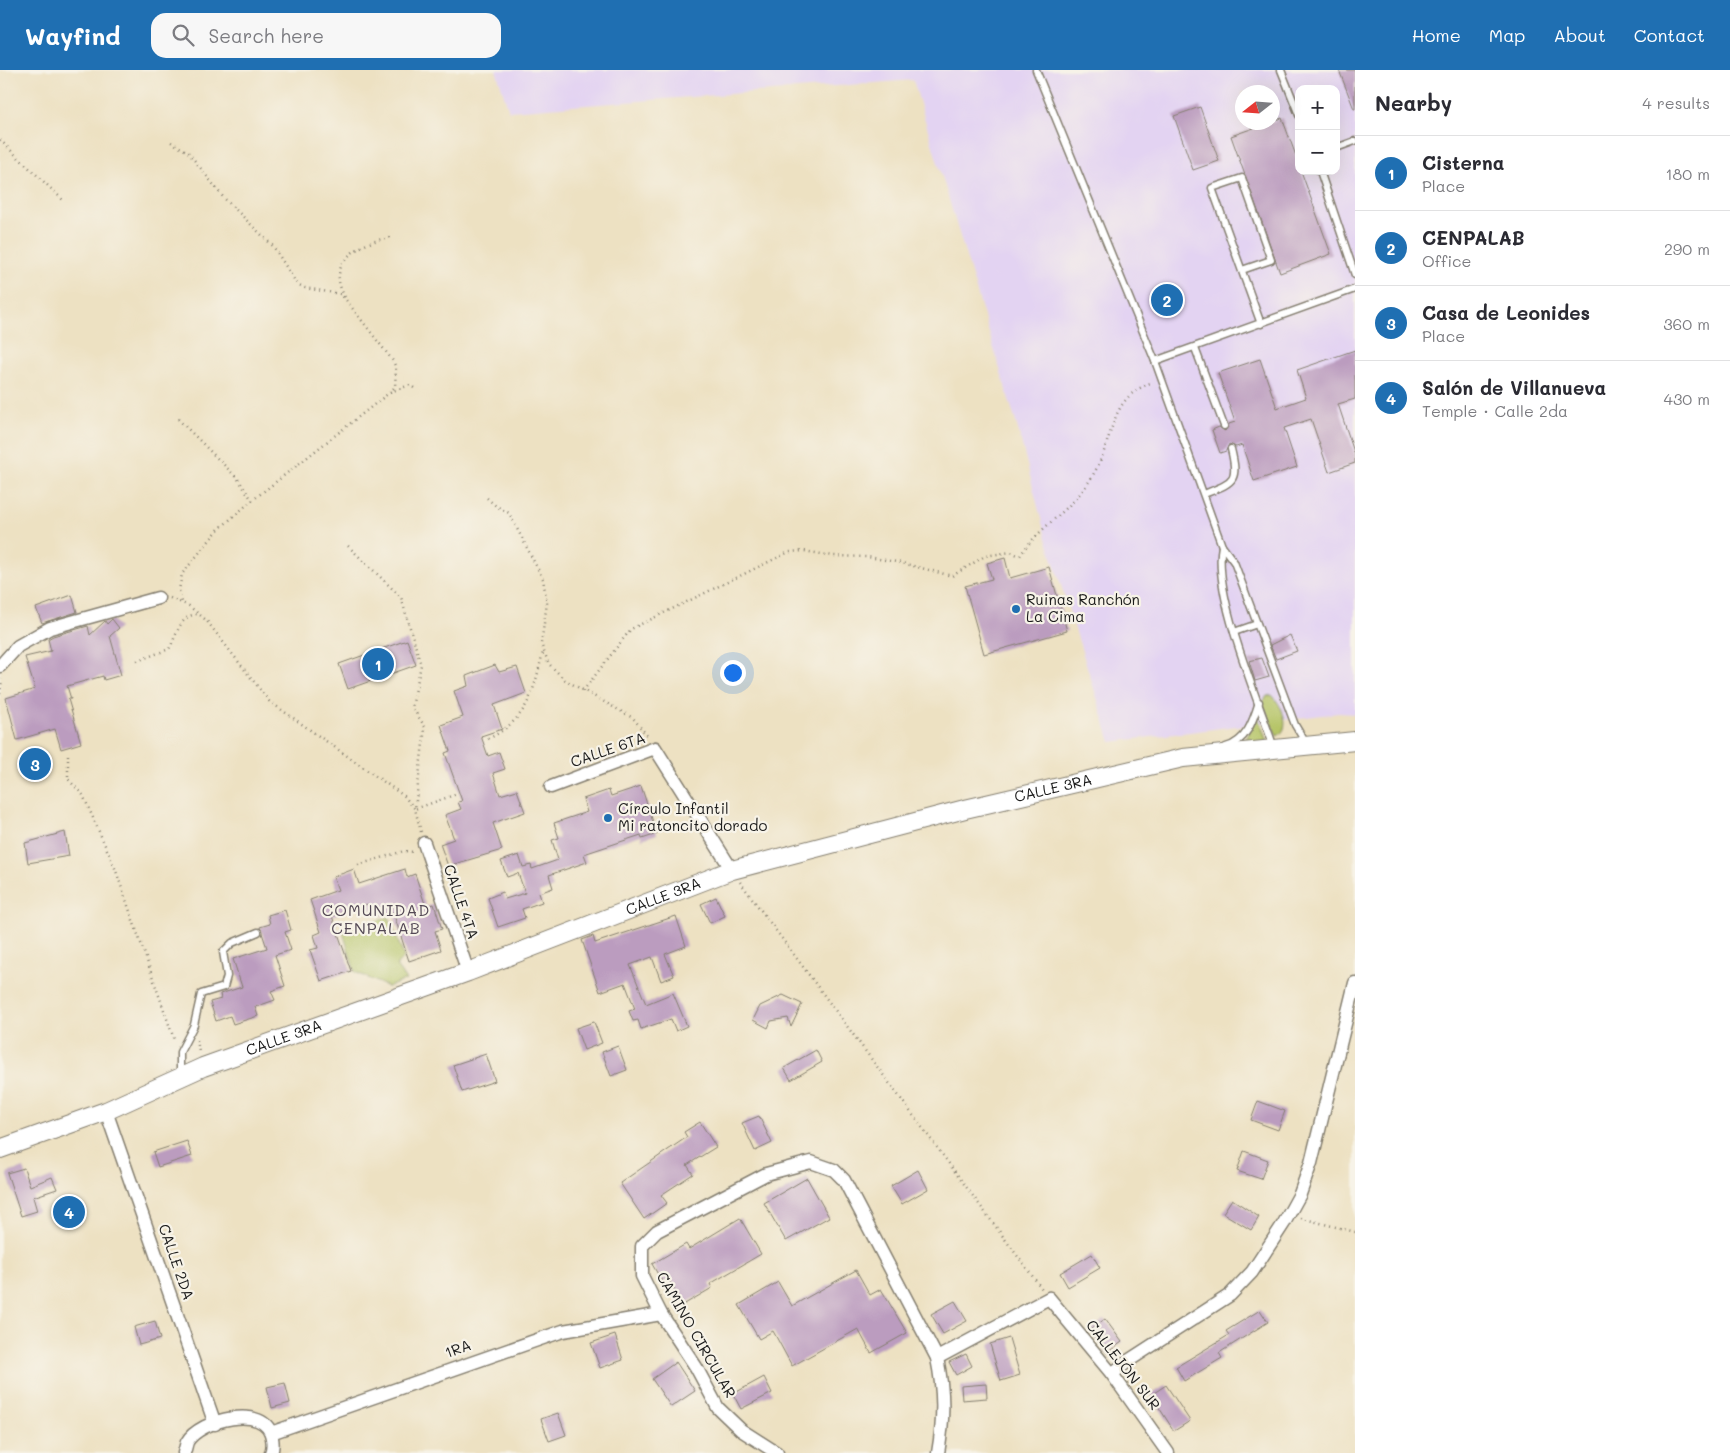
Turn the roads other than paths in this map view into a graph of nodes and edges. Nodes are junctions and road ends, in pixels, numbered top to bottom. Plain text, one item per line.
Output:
1 (1036, 70) edge
2 (1282, 70) edge
3 (1295, 104) edge
4 (1355, 141) edge
5 (1340, 147) edge
6 (1321, 175) edge
7 (1242, 270) junction
8 (1355, 275) edge
9 (1355, 289) edge
10 (1260, 324) junction
11 (1195, 348) junction
12 (1155, 361) junction
13 (1224, 426) dead end
14 (1232, 449) dead end
15 (1204, 494) junction
16 (1222, 546) junction
17 (158, 598) road end
18 (1257, 624) junction
19 (1234, 632) junction
20 (0, 666) edge
21 (1259, 702) junction
22 (1355, 741) edge
23 (1307, 745) junction
24 (1275, 749) junction
25 (1183, 758) junction
26 (551, 787) dead end
27 (424, 843) road end
28 (732, 870) junction
29 (258, 932) dead end
30 (468, 972) junction
31 (1355, 983) edge
32 (1353, 1004) edge
33 (180, 1078) junction
34 (106, 1111) junction
35 (0, 1149) edge
36 (661, 1314) junction
37 (937, 1358) junction
38 (1112, 1374) junction
39 (215, 1424) junction
40 (271, 1432) junction
41 (184, 1453) edge
42 (271, 1453) edge
43 (776, 1453) edge
44 (938, 1453) edge
45 (1168, 1453) edge

1 - 12 lane
2 - 3 lane
4 - 5 lane
6 - 8 lane
7 - 7 lane
7 - 10 lane
9 - 10 lane
10 - 11 lane
11 - 12 lane
11 - 13 lane
12 - 15 lane
14 - 15 lane
15 - 16 lane
16 - 18 lane
16 - 19 lane
17 - 20 street
18 - 19 lane
18 - 23 lane
19 - 21 lane
21 - 24 lane
21 - 25 lane
22 - 23 street, CALLE 3RA
23 - 24 street, CALLE 3RA
24 - 25 street, CALLE 3RA
25 - 28 street, CALLE 3RA
26 - 28 street, CALLE 6TA
27 - 30 street, CALLE 4TA
28 - 30 street, CALLE 3RA
29 - 33 lane
30 - 33 street, CALLE 3RA
31 - 32 street
32 - 38 street
33 - 34 street, CALLE 3RA
34 - 35 street, CALLE 3RA
34 - 39 street, CALLE 2DA
36 - 37 street, CAMINO CIRCULAR
36 - 40 street, 1RA
36 - 43 street, CAMINO CIRCULAR
37 - 38 street, CALLEJÓN SUR
37 - 44 street, CAMINO CIRCULAR
38 - 45 street, CALLEJÓN SUR
39 - 40 street
39 - 41 street
40 - 42 street

